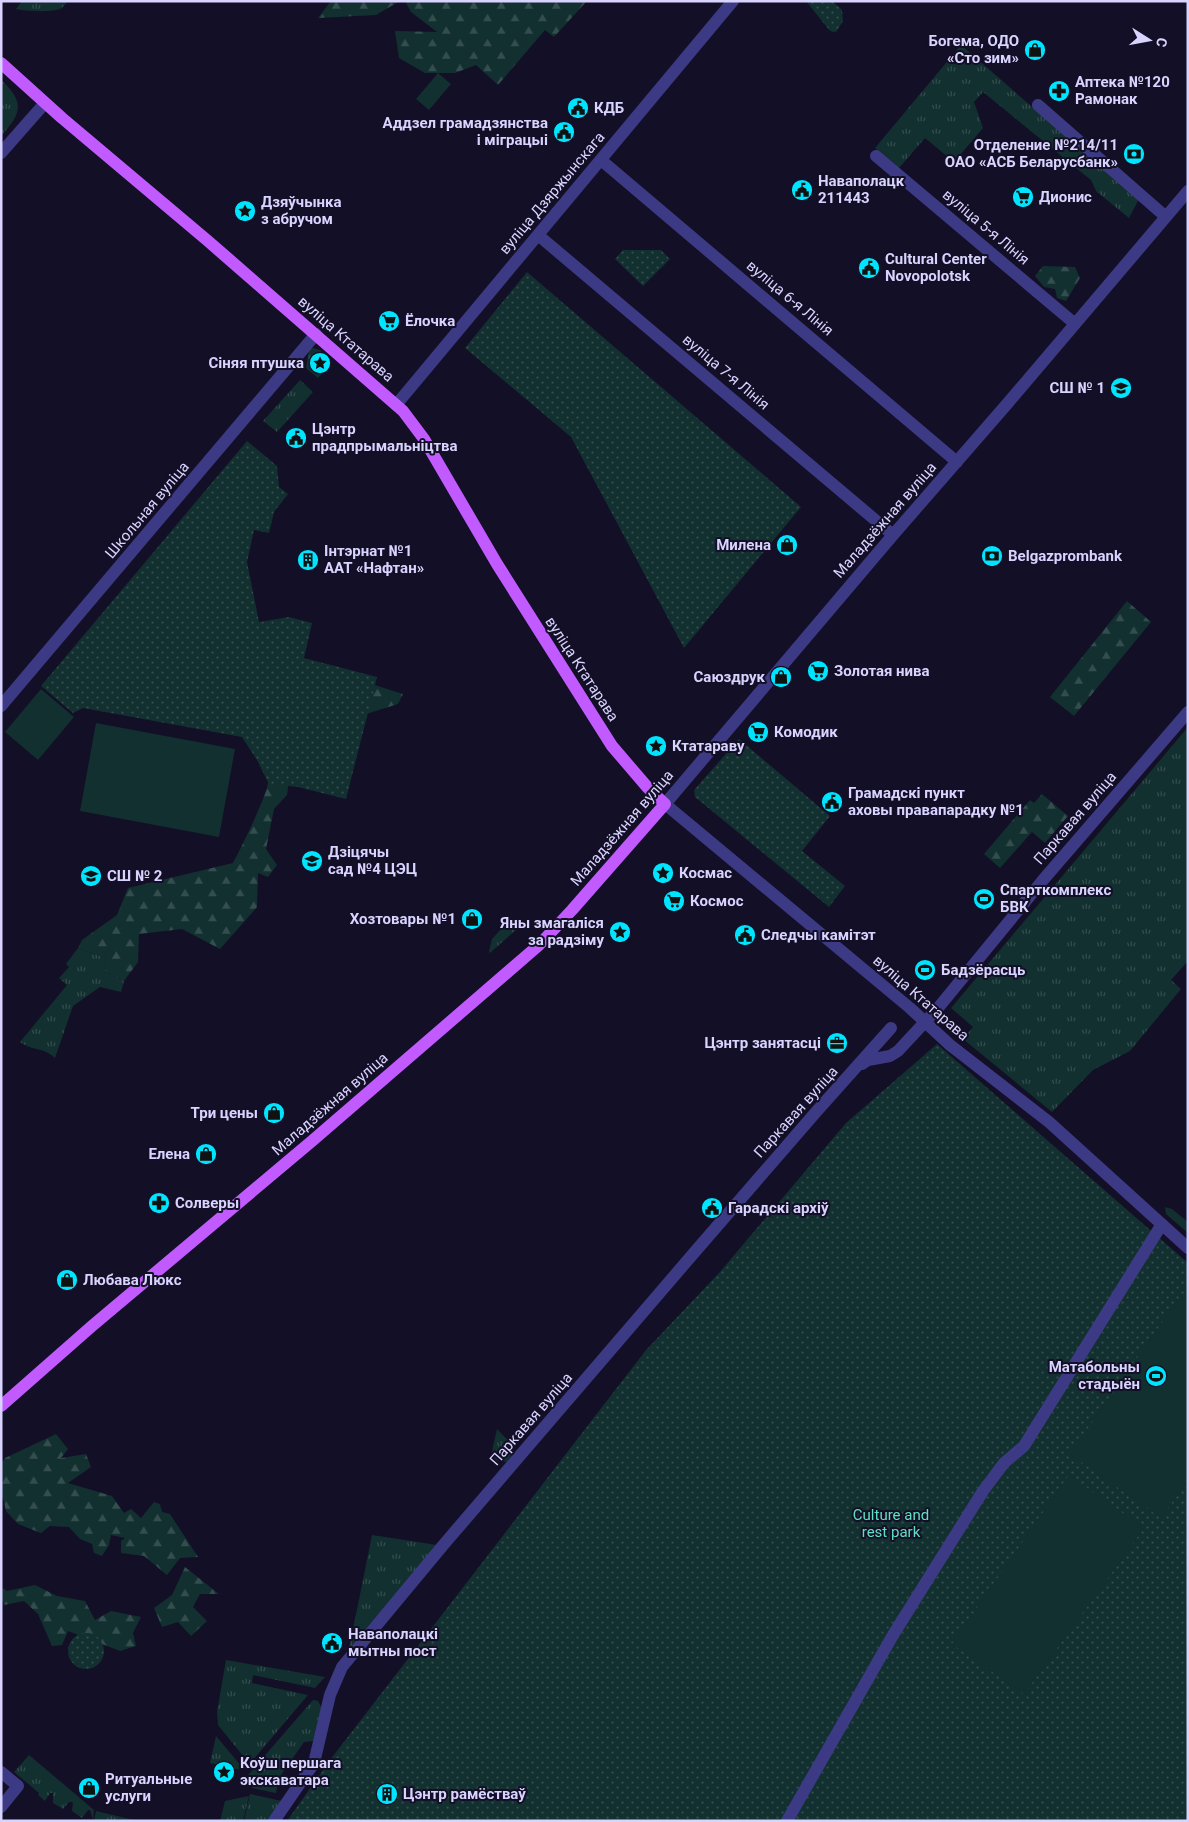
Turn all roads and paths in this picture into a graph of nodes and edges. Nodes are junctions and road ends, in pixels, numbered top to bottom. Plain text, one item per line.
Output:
1 (733, 1) edge
2 (1, 63) edge
3 (45, 103) junction
4 (1038, 105) dead end
5 (1, 153) edge
6 (876, 156) dead end
7 (601, 160) junction
8 (1188, 192) edge
9 (1166, 217) junction
10 (538, 235) junction
11 (1074, 323) junction
12 (316, 334) junction
13 (396, 405) junction
14 (957, 462) junction
15 (893, 535) junction
16 (1, 706) edge
17 (1188, 712) edge
18 (665, 804) junction
19 (925, 1022) junction
20 (891, 1028) dead end
21 (859, 1065) junction
22 (1162, 1224) junction
23 (1188, 1248) edge
24 (1, 1406) edge
25 (1, 1772) edge
26 (1, 1806) edge
27 (274, 1821) edge
28 (787, 1821) edge

1 - 7 street, вуліца Дзяржынскага
2 - 3 main road, вуліца Ктатарава
3 - 5 street
3 - 12 main road, вуліца Ктатарава
4 - 9 street
6 - 11 street, вуліца 5-я Лінія
7 - 10 street, вуліца Дзяржынскага
7 - 14 street, вуліца 6-я Лінія
8 - 9 street, Маладзёжная вуліца
9 - 11 street, Маладзёжная вуліца
10 - 13 street, вуліца Дзяржынскага
10 - 15 street, вуліца 7-я Лінія
11 - 14 street, Маладзёжная вуліца
12 - 13 main road, вуліца Ктатарава
12 - 16 street, Школьная вуліца
13 - 18 main road, вуліца Ктатарава
14 - 15 street, Маладзёжная вуліца
15 - 18 street, Маладзёжная вуліца
17 - 19 street, Паркавая вуліца
18 - 19 street, вуліца Ктатарава
18 - 24 main road, Маладзёжная вуліца
19 - 21 street, Паркавая вуліца
19 - 22 street, вуліца Ктатарава
20 - 21 street, Паркавая вуліца
21 - 27 street, Паркавая вуліца
22 - 23 street, вуліца Ктатарава
22 - 28 street
25 - 26 street

